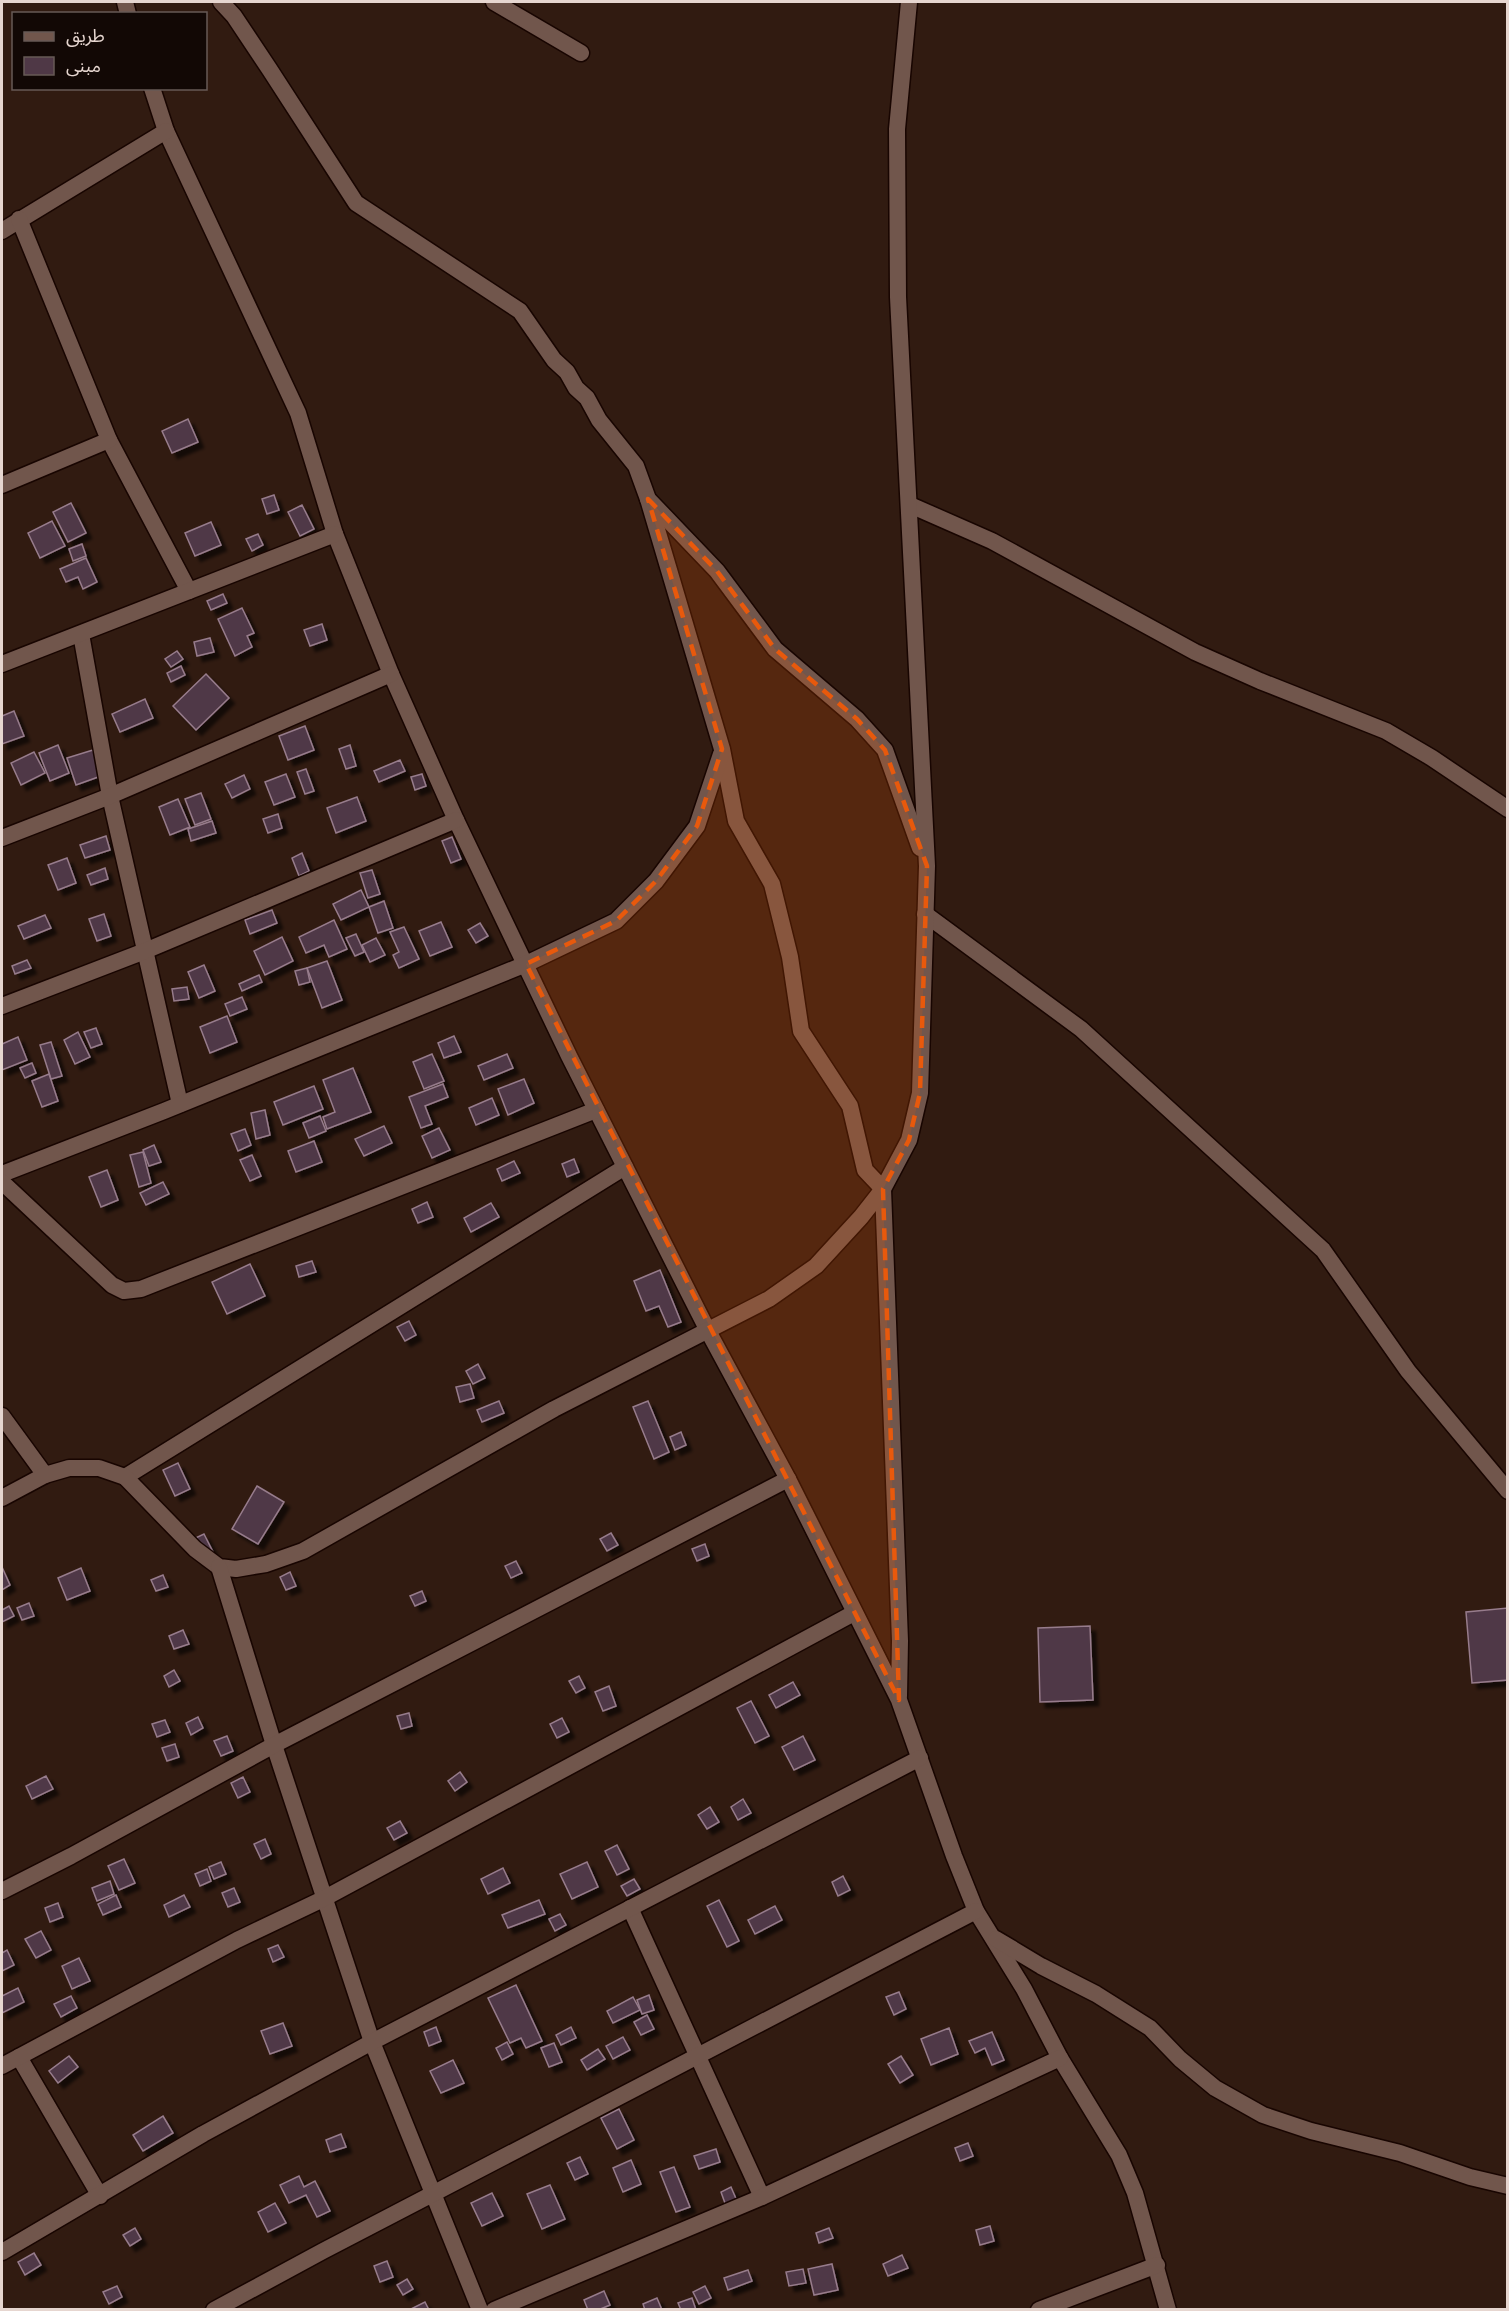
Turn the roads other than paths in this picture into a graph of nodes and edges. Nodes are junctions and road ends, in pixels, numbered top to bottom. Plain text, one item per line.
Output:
1 (221, 2) edge
2 (494, 2) edge
3 (909, 2) edge
4 (581, 53) dead end
5 (153, 90) edge
6 (166, 131) junction
7 (19, 219) junction
8 (2, 231) edge
9 (109, 440) junction
10 (2, 484) edge
11 (648, 499) junction
12 (910, 505) junction
13 (335, 534) junction
14 (189, 591) junction
15 (81, 634) junction
16 (2, 664) edge
17 (391, 674) junction
18 (722, 750) junction
19 (110, 796) junction
20 (1508, 809) edge
21 (456, 820) junction
22 (2, 838) edge
23 (927, 866) junction
24 (924, 914) junction
25 (146, 951) junction
26 (526, 964) junction
27 (2, 1006) edge
28 (180, 1104) junction
29 (596, 1110) junction
30 (625, 1167) junction
31 (2, 1174) edge
32 (2, 1182) edge
33 (883, 1189) junction
34 (708, 1331) junction
35 (2, 1416) edge
36 (45, 1476) junction
37 (125, 1477) junction
38 (788, 1479) junction
39 (1508, 1491) edge
40 (2, 1498) edge
41 (219, 1567) junction
42 (855, 1613) junction
43 (899, 1700) junction
44 (274, 1745) junction
45 (920, 1758) junction
46 (2, 1891) edge
47 (323, 1899) junction
48 (630, 1908) junction
49 (976, 1911) junction
50 (992, 1937) junction
51 (372, 2042) junction
52 (698, 2056) junction
53 (19, 2057) junction
54 (1060, 2058) junction
55 (2, 2066) edge
56 (1508, 2186) edge
57 (434, 2194) junction
58 (100, 2196) junction
59 (762, 2197) junction
60 (2, 2252) edge
61 (1157, 2265) junction
62 (214, 2310) edge
63 (480, 2310) edge
64 (494, 2310) edge
65 (1039, 2310) edge
66 (1168, 2310) edge

1 - 11 street
2 - 4 street
3 - 12 street
5 - 6 street
6 - 7 street
6 - 13 street
7 - 8 street
7 - 9 street
9 - 10 street
9 - 14 street
11 - 18 street
11 - 23 street
12 - 20 street
12 - 23 street
13 - 14 street
13 - 17 street
14 - 15 street
15 - 16 street
15 - 19 street
17 - 19 street
17 - 21 street
18 - 26 street
18 - 33 street
19 - 22 street
19 - 25 street
21 - 25 street
21 - 26 street
23 - 24 street
24 - 33 street
24 - 39 street
25 - 27 street
25 - 28 street
26 - 28 street
26 - 29 street
28 - 31 street
29 - 30 street
29 - 32 street
30 - 34 street
30 - 37 street
33 - 34 street
33 - 43 street
34 - 38 street
34 - 41 street
35 - 36 street
36 - 37 street
36 - 40 street
37 - 41 street
38 - 42 street
38 - 44 street
41 - 44 street
42 - 43 street
42 - 47 street
43 - 45 street
44 - 46 street
44 - 47 street
45 - 48 street
45 - 49 street
47 - 51 street
47 - 53 street
48 - 51 street
48 - 52 street
49 - 50 street
49 - 52 street
50 - 54 street
50 - 56 street
51 - 57 street
51 - 58 street
52 - 57 street
52 - 59 street
53 - 55 street
53 - 58 street
54 - 59 street
54 - 61 street
57 - 62 street
57 - 63 street
58 - 60 street
59 - 64 street
61 - 65 street
61 - 66 street

